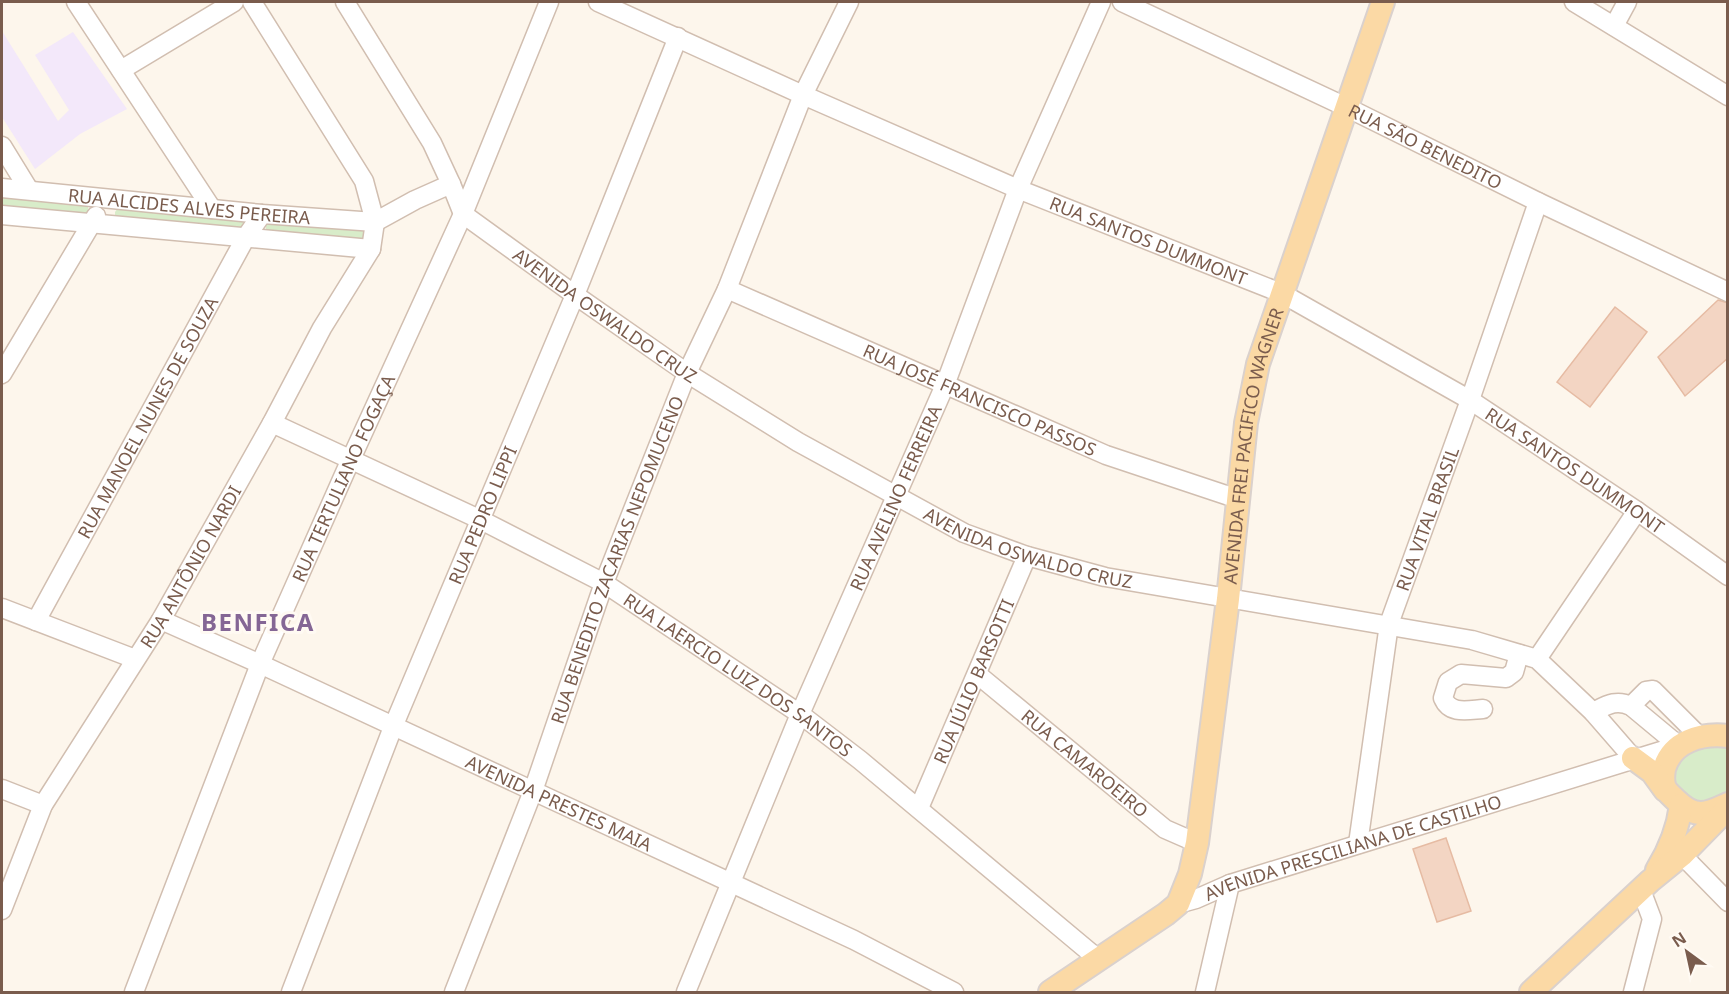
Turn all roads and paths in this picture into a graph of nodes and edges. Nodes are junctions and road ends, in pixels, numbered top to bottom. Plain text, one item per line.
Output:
1 (76, 2) edge
2 (234, 2) edge
3 (252, 2) edge
4 (345, 2) edge
5 (549, 2) edge
6 (598, 2) edge
7 (849, 2) edge
8 (1101, 2) edge
9 (1122, 2) edge
10 (1383, 2) edge
11 (1574, 2) edge
12 (1627, 2) edge
13 (1614, 26) junction
14 (678, 37) junction
15 (121, 70) junction
16 (803, 95) junction
17 (1728, 96) edge
18 (1346, 106) junction
19 (2, 146) edge
20 (451, 184) junction
21 (2, 188) edge
22 (1018, 189) junction
23 (29, 190) junction
24 (106, 198) junction
25 (1538, 202) junction
26 (212, 209) junction
27 (262, 214) junction
28 (463, 214) junction
29 (2, 215) edge
30 (375, 222) junction
31 (92, 223) junction
32 (246, 237) junction
33 (371, 249) junction
34 (727, 289) junction
35 (1728, 292) edge
36 (1281, 293) junction
37 (575, 296) junction
38 (687, 373) junction
39 (2, 374) edge
40 (945, 385) junction
41 (1470, 400) junction
42 (272, 423) junction
43 (351, 459) junction
44 (897, 497) junction
45 (1238, 499) junction
46 (1637, 512) junction
47 (479, 519) junction
48 (1027, 556) junction
49 (1728, 576) edge
50 (604, 583) junction
51 (1228, 599) junction
52 (2, 608) edge
53 (161, 620) junction
54 (36, 621) junction
55 (1389, 624) junction
56 (1519, 654) junction
57 (135, 659) junction
58 (1537, 659) junction
59 (260, 664) junction
60 (977, 674) junction
61 (1631, 706) junction
62 (1483, 709) dead end
63 (1593, 712) junction
64 (800, 714) junction
65 (393, 727) junction
66 (1719, 736) edge
67 (1678, 746) junction
68 (1633, 758) junction
69 (2, 789) edge
70 (532, 791) junction
71 (1673, 797) junction
72 (42, 805) junction
73 (1728, 806) edge
74 (920, 808) junction
75 (1197, 843) junction
76 (1358, 844) junction
77 (1682, 855) junction
78 (731, 883) junction
79 (1230, 884) junction
80 (1646, 885) junction
81 (1728, 902) edge
82 (1178, 904) junction
83 (2, 910) edge
84 (1098, 959) junction
85 (134, 993) edge
86 (291, 993) edge
87 (454, 993) edge
88 (686, 993) edge
89 (954, 993) edge
90 (1050, 993) edge
91 (1205, 993) edge
92 (1531, 993) edge
93 (1633, 993) edge

1 - 15 street
2 - 15 street
3 - 30 street
4 - 20 street
5 - 28 street, RUA TERTULIANO FOGAÇA
6 - 14 street, RUA SANTOS DUMMONT
7 - 16 street, RUA BENEDITO ZACARIAS NEPOMUCENO
8 - 22 street, RUA AVELINO FERREIRA
9 - 18 street, RUA SÃO BENEDITO
10 - 18 main road, AVENIDA FREI PACIFICO WAGNER
11 - 13 street
12 - 13 street
13 - 17 street
14 - 16 street, RUA SANTOS DUMMONT
14 - 37 street, RUA PEDRO LIPPI
15 - 26 street
16 - 22 street, RUA SANTOS DUMMONT
16 - 34 street, RUA BENEDITO ZACARIAS NEPOMUCENO
18 - 25 street, RUA SÃO BENEDITO
18 - 36 main road, AVENIDA FREI PACIFICO WAGNER
19 - 23 street
20 - 28 street
20 - 30 street
21 - 23 street, RUA ALCIDES ALVES PEREIRA
22 - 36 street, RUA SANTOS DUMMONT
22 - 40 street, RUA AVELINO FERREIRA
23 - 24 street, RUA ALCIDES ALVES PEREIRA
24 - 26 street, RUA ALCIDES ALVES PEREIRA
24 - 31 street
25 - 35 street, RUA SÃO BENEDITO
25 - 41 street, RUA VITAL BRASIL
26 - 27 street, RUA ALCIDES ALVES PEREIRA
27 - 30 street, RUA ALCIDES ALVES PEREIRA
27 - 32 street, RUA MANOEL NUNES DE SOUZA
28 - 37 street, AVENIDA OSWALDO CRUZ
28 - 43 street, RUA TERTULIANO FOGAÇA
29 - 31 street, RUA ALCIDES ALVES PEREIRA
30 - 33 street, RUA ANTÔNIO NARDI
31 - 32 street, RUA ALCIDES ALVES PEREIRA
31 - 39 street
32 - 33 street, RUA ALCIDES ALVES PEREIRA
32 - 54 street, RUA MANOEL NUNES DE SOUZA
33 - 42 street, RUA ANTÔNIO NARDI
34 - 38 street, RUA BENEDITO ZACARIAS NEPOMUCENO
34 - 40 street, RUA JOSÉ FRANCISCO PASSOS
36 - 41 street, RUA SANTOS DUMMONT
36 - 45 main road, AVENIDA FREI PACIFICO WAGNER
37 - 38 street, AVENIDA OSWALDO CRUZ
37 - 47 street, RUA PEDRO LIPPI
38 - 44 street, AVENIDA OSWALDO CRUZ
38 - 50 street, RUA BENEDITO ZACARIAS NEPOMUCENO
40 - 44 street, RUA AVELINO FERREIRA
40 - 45 street, RUA JOSÉ FRANCISCO PASSOS
41 - 46 street, RUA SANTOS DUMMONT
41 - 55 street, RUA VITAL BRASIL
42 - 43 street, RUA LAERCIO LUIZ DOS SANTOS
42 - 53 street, RUA ANTÔNIO NARDI
43 - 47 street, RUA LAERCIO LUIZ DOS SANTOS
43 - 59 street, RUA TERTULIANO FOGAÇA
44 - 48 street, AVENIDA OSWALDO CRUZ
44 - 64 street, RUA AVELINO FERREIRA
45 - 51 main road, AVENIDA FREI PACIFICO WAGNER
46 - 49 street, RUA SANTOS DUMMONT
46 - 58 street
47 - 50 street, RUA LAERCIO LUIZ DOS SANTOS
47 - 65 street, RUA PEDRO LIPPI
48 - 51 street, AVENIDA OSWALDO CRUZ
48 - 60 street, RUA JÚLIO BARSOTTI
50 - 64 street, RUA LAERCIO LUIZ DOS SANTOS
50 - 70 street, RUA BENEDITO ZACARIAS NEPOMUCENO
51 - 55 street, AVENIDA OSWALDO CRUZ
51 - 75 main road, AVENIDA FREI PACIFICO WAGNER
52 - 54 street
53 - 57 street, RUA ANTÔNIO NARDI
53 - 59 street, AVENIDA PRESTES MAIA
54 - 57 street
55 - 56 street, AVENIDA OSWALDO CRUZ
55 - 76 street, RUA VITAL BRASIL
56 - 58 street, AVENIDA OSWALDO CRUZ
56 - 62 street
57 - 72 street, RUA ANTÔNIO NARDI
58 - 63 street, AVENIDA OSWALDO CRUZ
59 - 65 street, AVENIDA PRESTES MAIA
59 - 85 street, RUA TERTULIANO FOGAÇA
60 - 74 street, RUA JÚLIO BARSOTTI
60 - 75 street, RUA CAMAROEIRO
61 - 63 street
61 - 66 street
61 - 67 street
63 - 68 street, AVENIDA OSWALDO CRUZ
64 - 74 street, RUA LAERCIO LUIZ DOS SANTOS
64 - 78 street, RUA AVELINO FERREIRA
65 - 70 street, AVENIDA PRESTES MAIA
65 - 86 street, RUA PEDRO LIPPI
66 - 67 main road
67 - 68 street, AVENIDA PRESCILIANA DE CASTILHO
67 - 71 main road
68 - 71 main road
68 - 76 street, AVENIDA PRESCILIANA DE CASTILHO
69 - 72 street
70 - 78 street, AVENIDA PRESTES MAIA
70 - 87 street, RUA BENEDITO ZACARIAS NEPOMUCENO
71 - 73 main road
71 - 80 main road
72 - 83 street, RUA ANTÔNIO NARDI
73 - 77 main road
74 - 84 street, RUA LAERCIO LUIZ DOS SANTOS
75 - 82 main road, AVENIDA FREI PACIFICO WAGNER
76 - 79 street, AVENIDA PRESCILIANA DE CASTILHO
77 - 80 main road
77 - 81 street
78 - 88 street, RUA AVELINO FERREIRA
78 - 89 street, AVENIDA PRESTES MAIA
79 - 82 street, AVENIDA PRESCILIANA DE CASTILHO
79 - 91 street
80 - 92 main road
80 - 93 street
82 - 84 main road, AVENIDA PRESCILIANA DE CASTILHO
84 - 90 main road, AVENIDA PRESCILIANA DE CASTILHO

